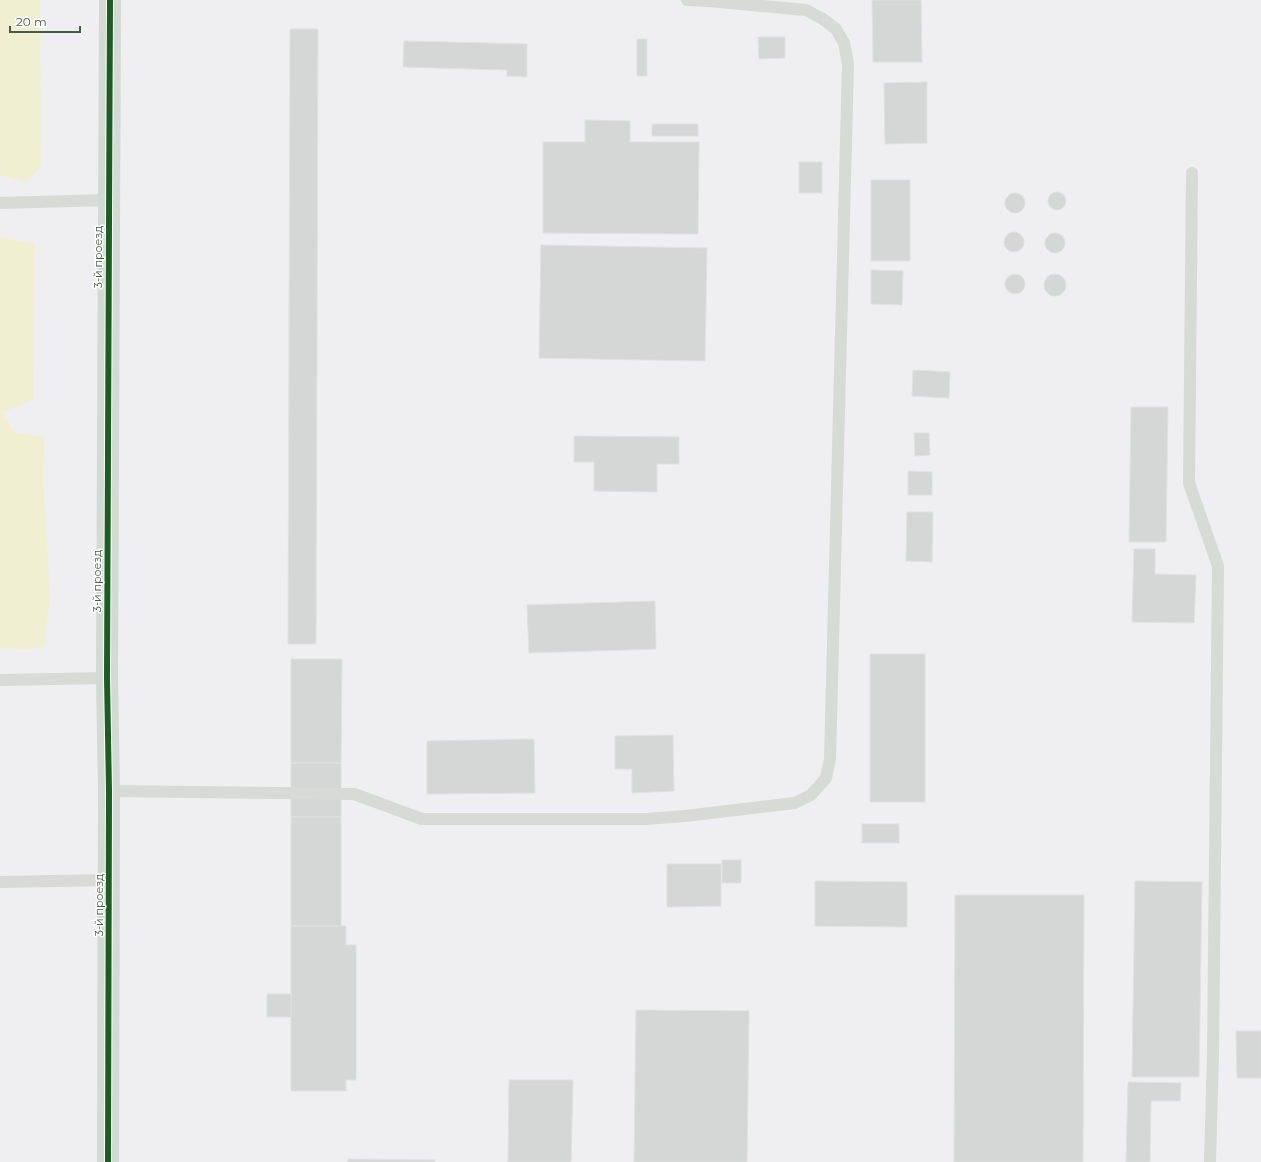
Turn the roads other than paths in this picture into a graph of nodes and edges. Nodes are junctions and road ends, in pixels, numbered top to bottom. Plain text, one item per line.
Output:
1 (110, 0) edge
2 (687, 0) edge
3 (1192, 173) dead end
4 (108, 200) junction
5 (0, 203) edge
6 (107, 678) junction
7 (0, 680) edge
8 (109, 792) junction
9 (109, 880) junction
10 (0, 882) edge
11 (108, 1162) edge
12 (1210, 1162) edge

1 - 4 street, 3-й проезд
2 - 8 lane
3 - 12 lane
4 - 5 lane
4 - 6 street, 3-й проезд
6 - 7 lane
6 - 8 street, 3-й проезд
8 - 9 street, 3-й проезд
9 - 10 lane
9 - 11 street, 3-й проезд

